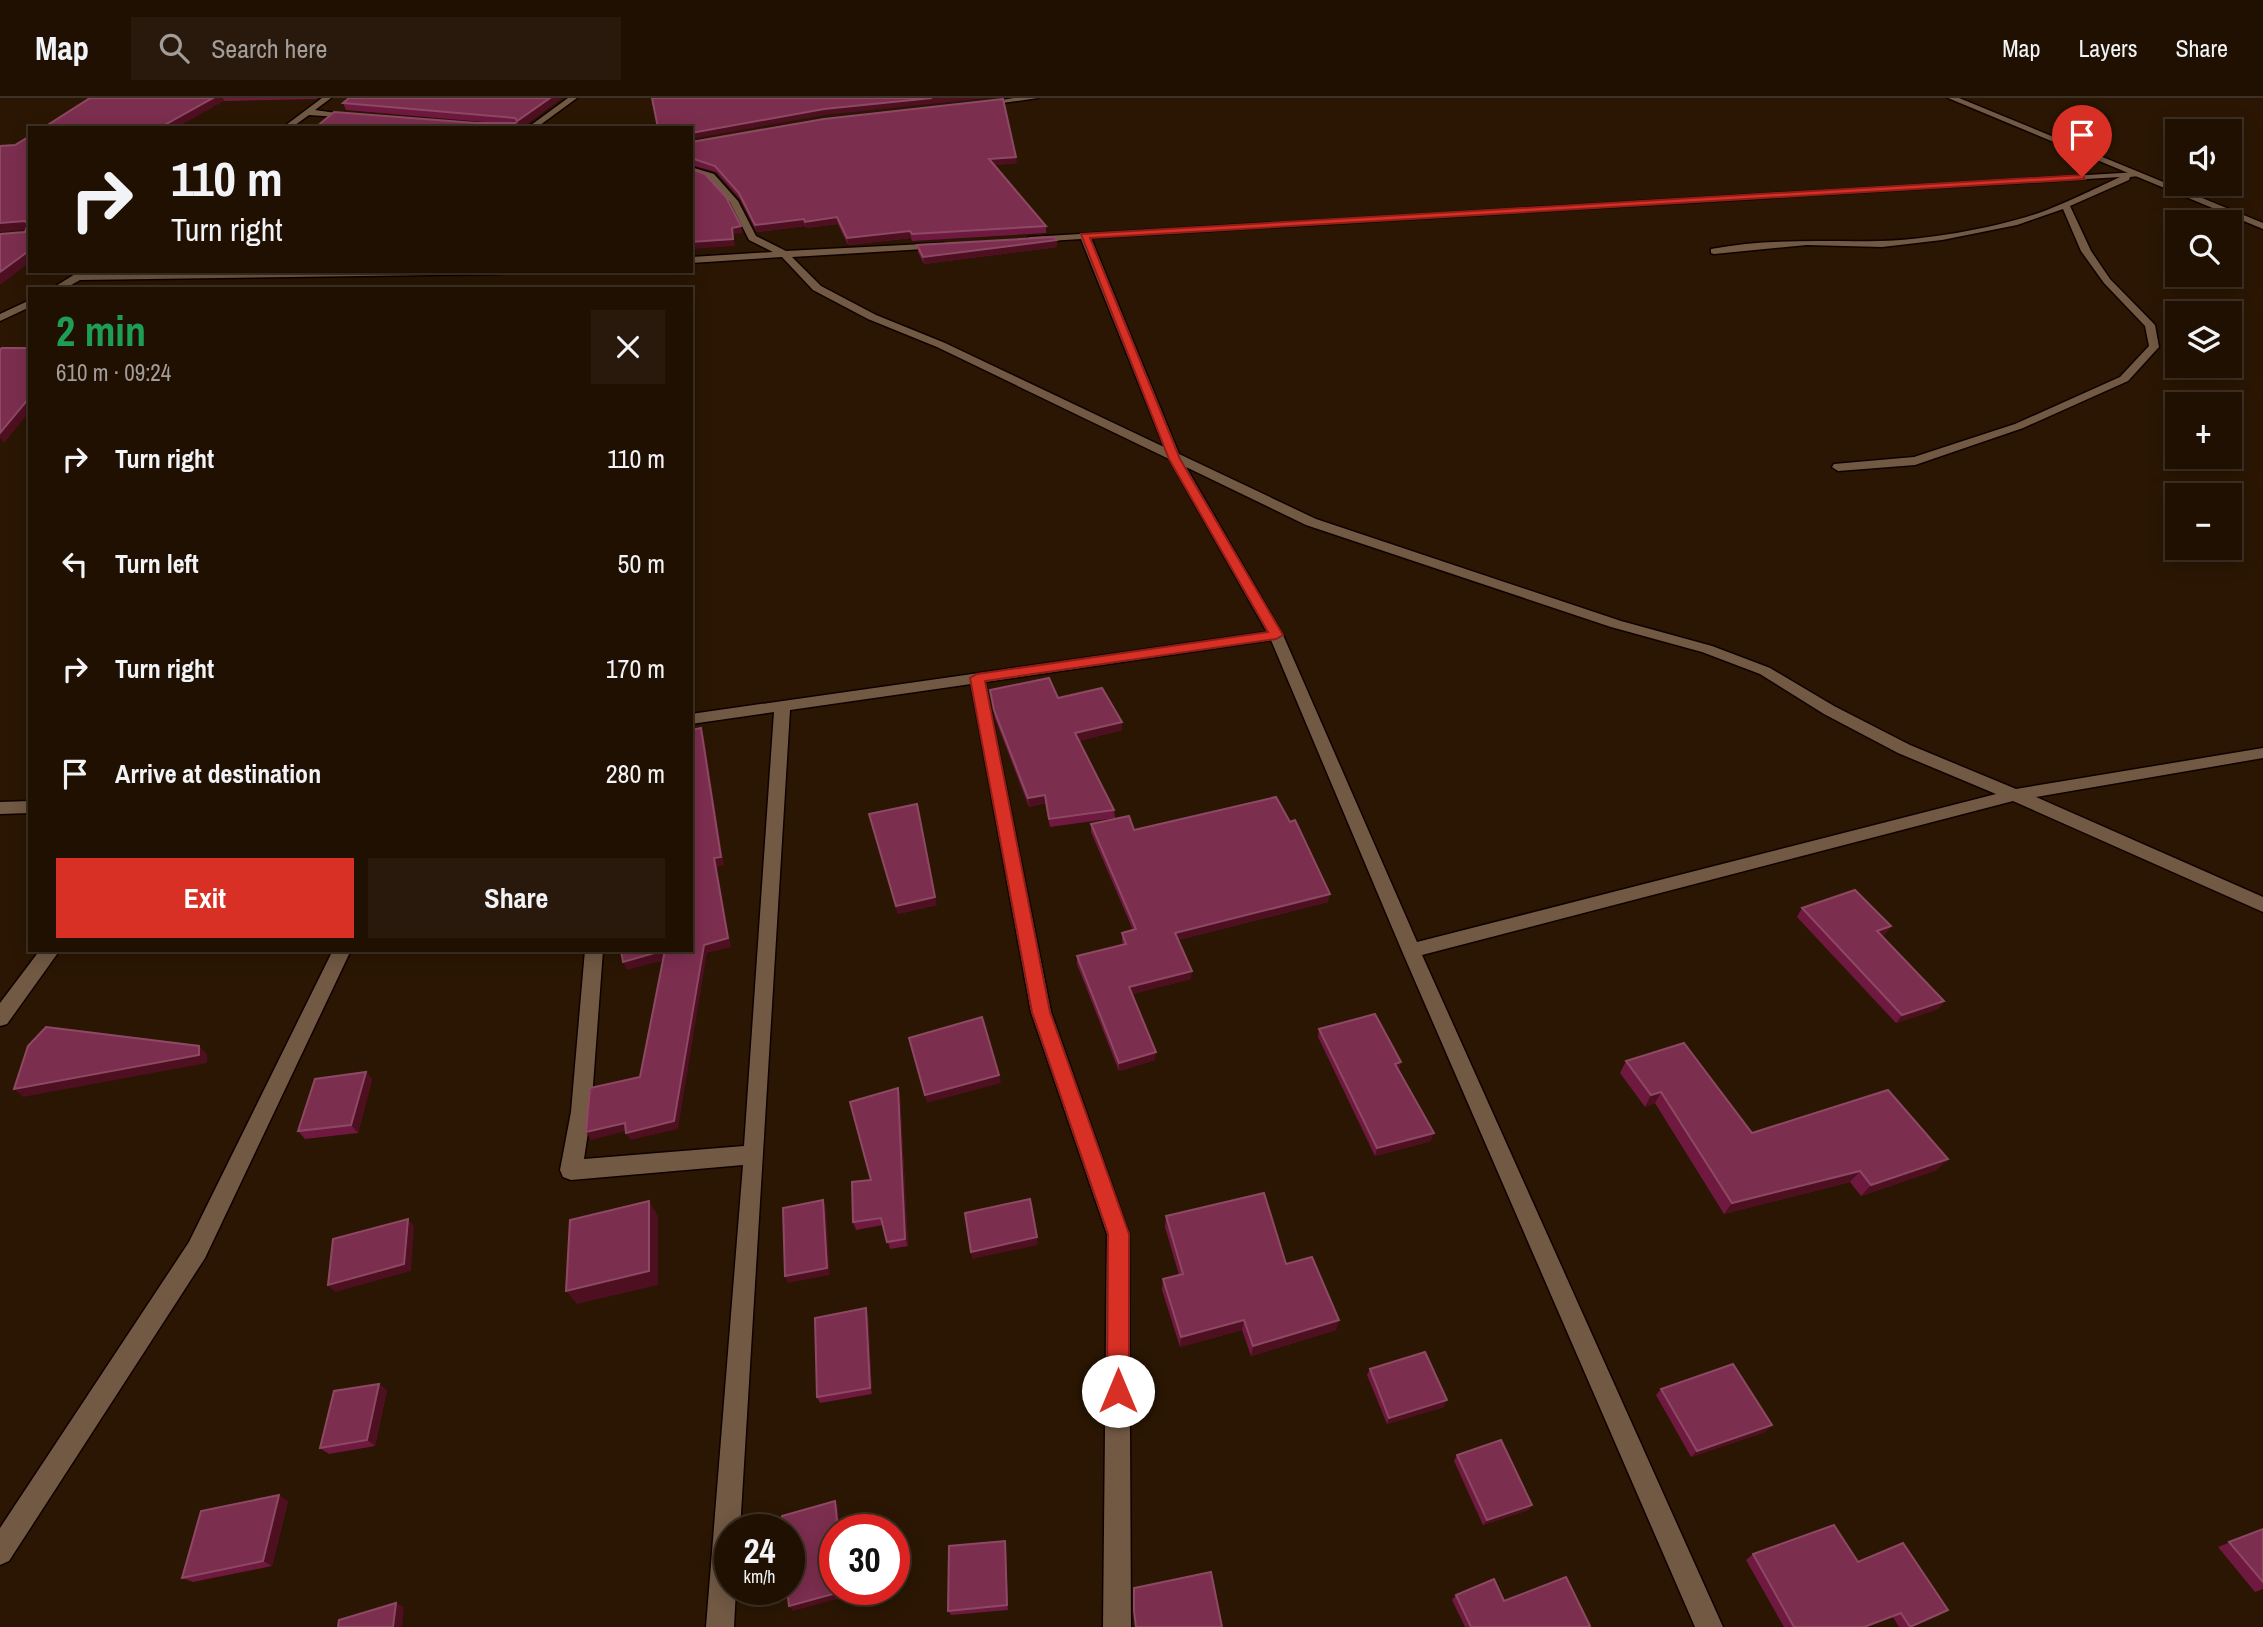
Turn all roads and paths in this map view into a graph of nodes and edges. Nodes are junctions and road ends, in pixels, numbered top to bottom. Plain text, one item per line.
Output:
1 (327, 98) edge
2 (573, 98) edge
3 (1034, 98) edge
4 (1952, 98) edge
5 (968, 106) edge
6 (307, 112) junction
7 (362, 117) edge
8 (289, 126) edge
9 (534, 126) edge
10 (693, 170) edge
11 (2136, 174) junction
12 (2065, 205) junction
13 (2263, 226) edge
14 (1084, 236) junction
15 (1016, 240) edge
16 (948, 244) edge
17 (1714, 251) dead end
18 (784, 254) junction
19 (693, 260) edge
20 (492, 273) edge
21 (84, 274) edge
22 (61, 287) edge
23 (28, 304) edge
24 (0, 318) edge
25 (1175, 459) junction
26 (1838, 467) dead end
27 (1276, 635) junction
28 (977, 678) junction
29 (782, 705) junction
30 (693, 719) edge
31 (2263, 753) edge
32 (2014, 795) junction
33 (28, 807) edge
34 (0, 808) edge
35 (2263, 905) edge
36 (1411, 951) junction
37 (50, 952) edge
38 (341, 952) edge
39 (594, 952) edge
40 (0, 1018) edge
41 (754, 1155) junction
42 (0, 1552) edge
43 (720, 1627) edge
44 (1117, 1627) edge
45 (1709, 1627) edge

1 - 6 street
2 - 9 street
3 - 5 street
4 - 11 street
6 - 7 street
6 - 8 street
10 - 18 street
11 - 12 street
11 - 13 street
11 - 14 street
12 - 17 street
12 - 26 street
14 - 15 street
14 - 25 street
16 - 18 street
18 - 19 street
18 - 25 street
20 - 21 street
21 - 22 street
23 - 24 street
25 - 27 street
25 - 32 street
27 - 28 street
27 - 36 street
28 - 29 street
28 - 44 street
29 - 30 street
29 - 41 street
31 - 32 street
32 - 35 street
32 - 36 street
33 - 34 street
36 - 45 street
37 - 40 street
38 - 42 street
39 - 41 street
41 - 43 street

